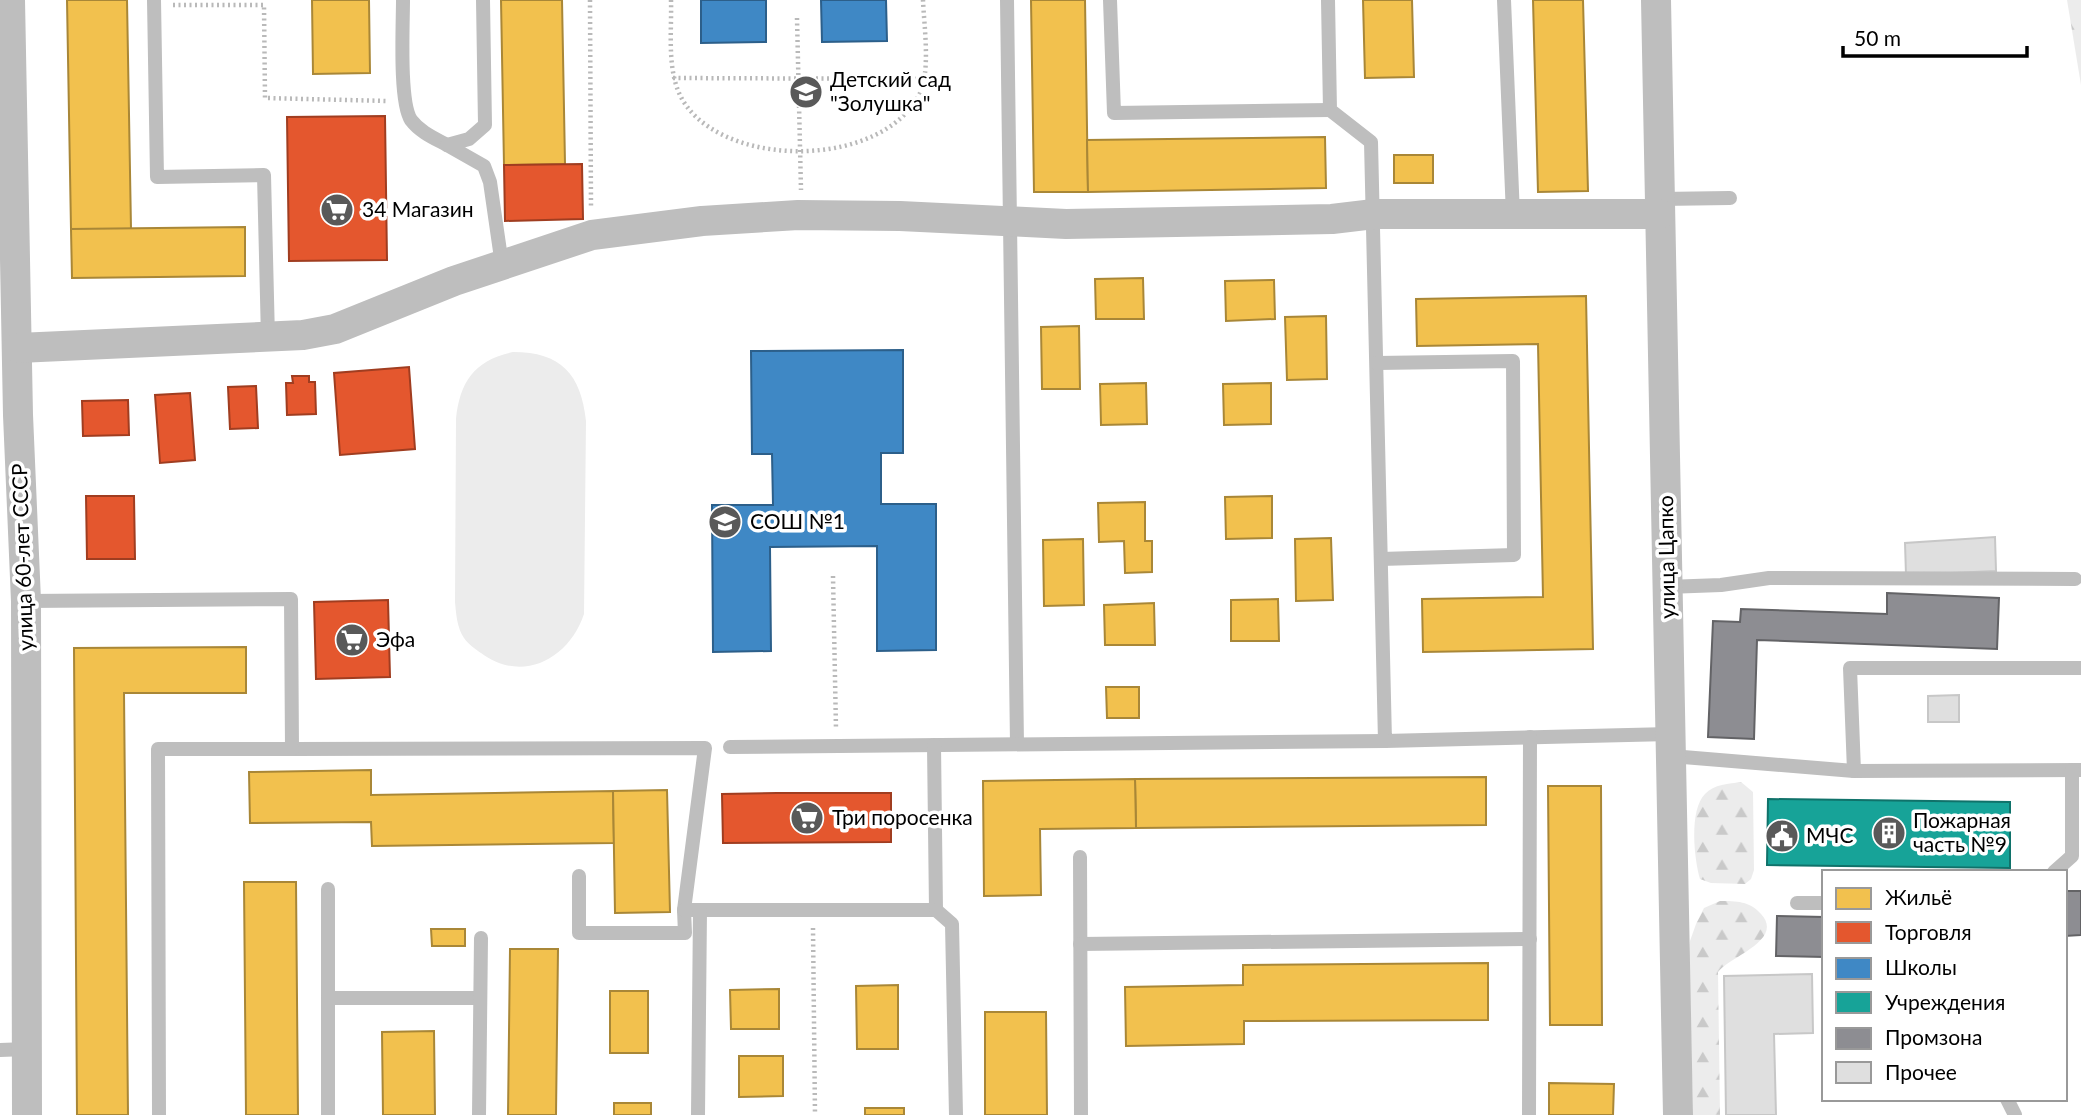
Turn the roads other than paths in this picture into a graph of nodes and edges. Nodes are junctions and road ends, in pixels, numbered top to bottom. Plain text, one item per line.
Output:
1 (10, 0) edge
2 (403, 0) edge
3 (483, 0) edge
4 (1007, 0) edge
5 (1110, 0) edge
6 (1328, 0) edge
7 (1504, 0) edge
8 (1656, 0) edge
9 (154, 2) edge
10 (1330, 110) junction
11 (447, 145) junction
12 (1730, 198) dead end
13 (1660, 206) junction
14 (1374, 214) junction
15 (1513, 215) junction
16 (1011, 220) junction
17 (502, 265) junction
18 (268, 338) junction
19 (18, 348) junction
20 (1377, 363) junction
21 (10, 462) edge
22 (1381, 559) junction
23 (2075, 579) dead end
24 (1668, 587) junction
25 (26, 601) junction
26 (2081, 668) edge
27 (1530, 737) junction
28 (1385, 741) junction
29 (1017, 744) junction
30 (934, 745) junction
31 (1671, 745) junction
32 (730, 747) dead end
33 (292, 749) junction
34 (2076, 770) edge
35 (1854, 771) junction
36 (1080, 857) dead end
37 (2056, 870) edge
38 (579, 876) dead end
39 (328, 889) dead end
40 (1797, 903) dead end
41 (1822, 903) edge
42 (684, 910) junction
43 (700, 910) junction
44 (936, 910) junction
45 (481, 938) dead end
46 (1530, 939) junction
47 (1080, 944) junction
48 (328, 998) junction
49 (480, 998) junction
50 (13, 1049) edge
51 (27, 1115) edge
52 (159, 1115) edge
53 (328, 1115) edge
54 (480, 1115) edge
55 (698, 1115) edge
56 (956, 1115) edge
57 (1081, 1115) edge
58 (1529, 1115) edge
59 (1678, 1115) edge

1 - 19 street, улица 60-лет СССР
2 - 11 lane
3 - 11 lane
4 - 16 lane
5 - 10 lane
6 - 10 lane
7 - 15 lane
8 - 13 street, улица Цапко
9 - 18 lane
10 - 14 lane
11 - 17 lane
12 - 13 lane
13 - 15 street
13 - 24 street, улица Цапко
14 - 15 street
14 - 16 street
14 - 20 lane
16 - 17 street
16 - 29 lane
17 - 18 street
18 - 19 street
19 - 21 street, улица 60-лет СССР
20 - 22 lane
20 - 22 lane
21 - 25 street, улица 60-лет СССР
22 - 28 lane
23 - 24 lane
24 - 31 street, улица Цапко
25 - 33 lane
25 - 50 street, улица 60-лет СССР
26 - 35 lane
27 - 28 lane
27 - 31 lane
27 - 46 lane
28 - 29 lane
29 - 30 lane
30 - 32 lane
30 - 44 lane
31 - 35 lane
31 - 59 street, улица Цапко
33 - 42 lane
33 - 52 lane
34 - 35 lane
34 - 37 lane
36 - 47 lane
38 - 42 lane
39 - 48 lane
40 - 41 lane
42 - 43 lane
43 - 44 lane
43 - 55 lane
44 - 56 lane
45 - 49 lane
46 - 47 lane
46 - 58 lane
47 - 57 lane
48 - 49 lane
48 - 53 lane
49 - 54 lane
50 - 51 street, улица 60-лет СССР

